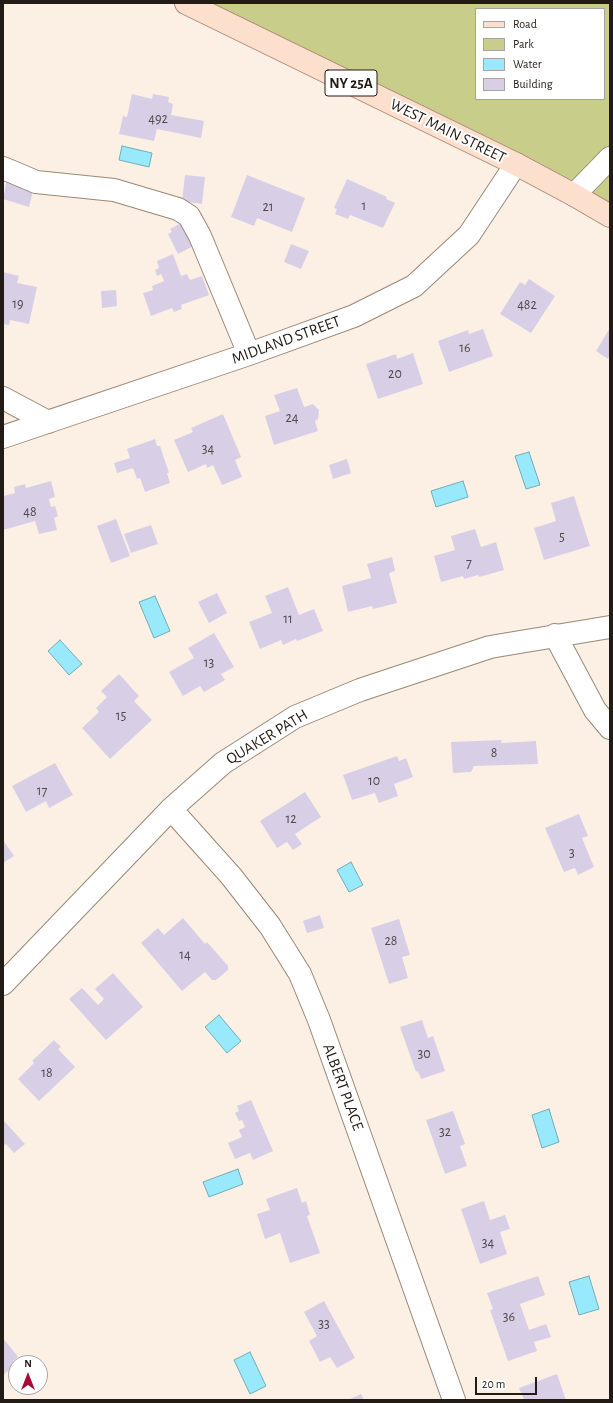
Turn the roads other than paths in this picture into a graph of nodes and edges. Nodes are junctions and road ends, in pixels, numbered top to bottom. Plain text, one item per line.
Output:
1 (186, 3) edge
2 (610, 158) edge
3 (516, 164) junction
4 (3, 168) edge
5 (574, 195) junction
6 (610, 216) edge
7 (249, 354) junction
8 (3, 398) edge
9 (48, 422) junction
10 (3, 437) edge
11 (610, 627) edge
12 (555, 635) junction
13 (610, 728) edge
14 (171, 809) junction
15 (3, 984) edge
16 (454, 1400) edge

1 - 3 main road, WEST MAIN STREET / NY 25A
2 - 5 street
3 - 5 main road, NY 25A
3 - 7 street, MIDLAND STREET
4 - 7 street
5 - 6 main road, NY 25A
7 - 9 street, MIDLAND STREET
8 - 9 street
9 - 10 street, MIDLAND STREET
11 - 12 street, QUAKER PATH
12 - 13 street
12 - 14 street, QUAKER PATH
14 - 15 street, QUAKER PATH
14 - 16 street, ALBERT PLACE

